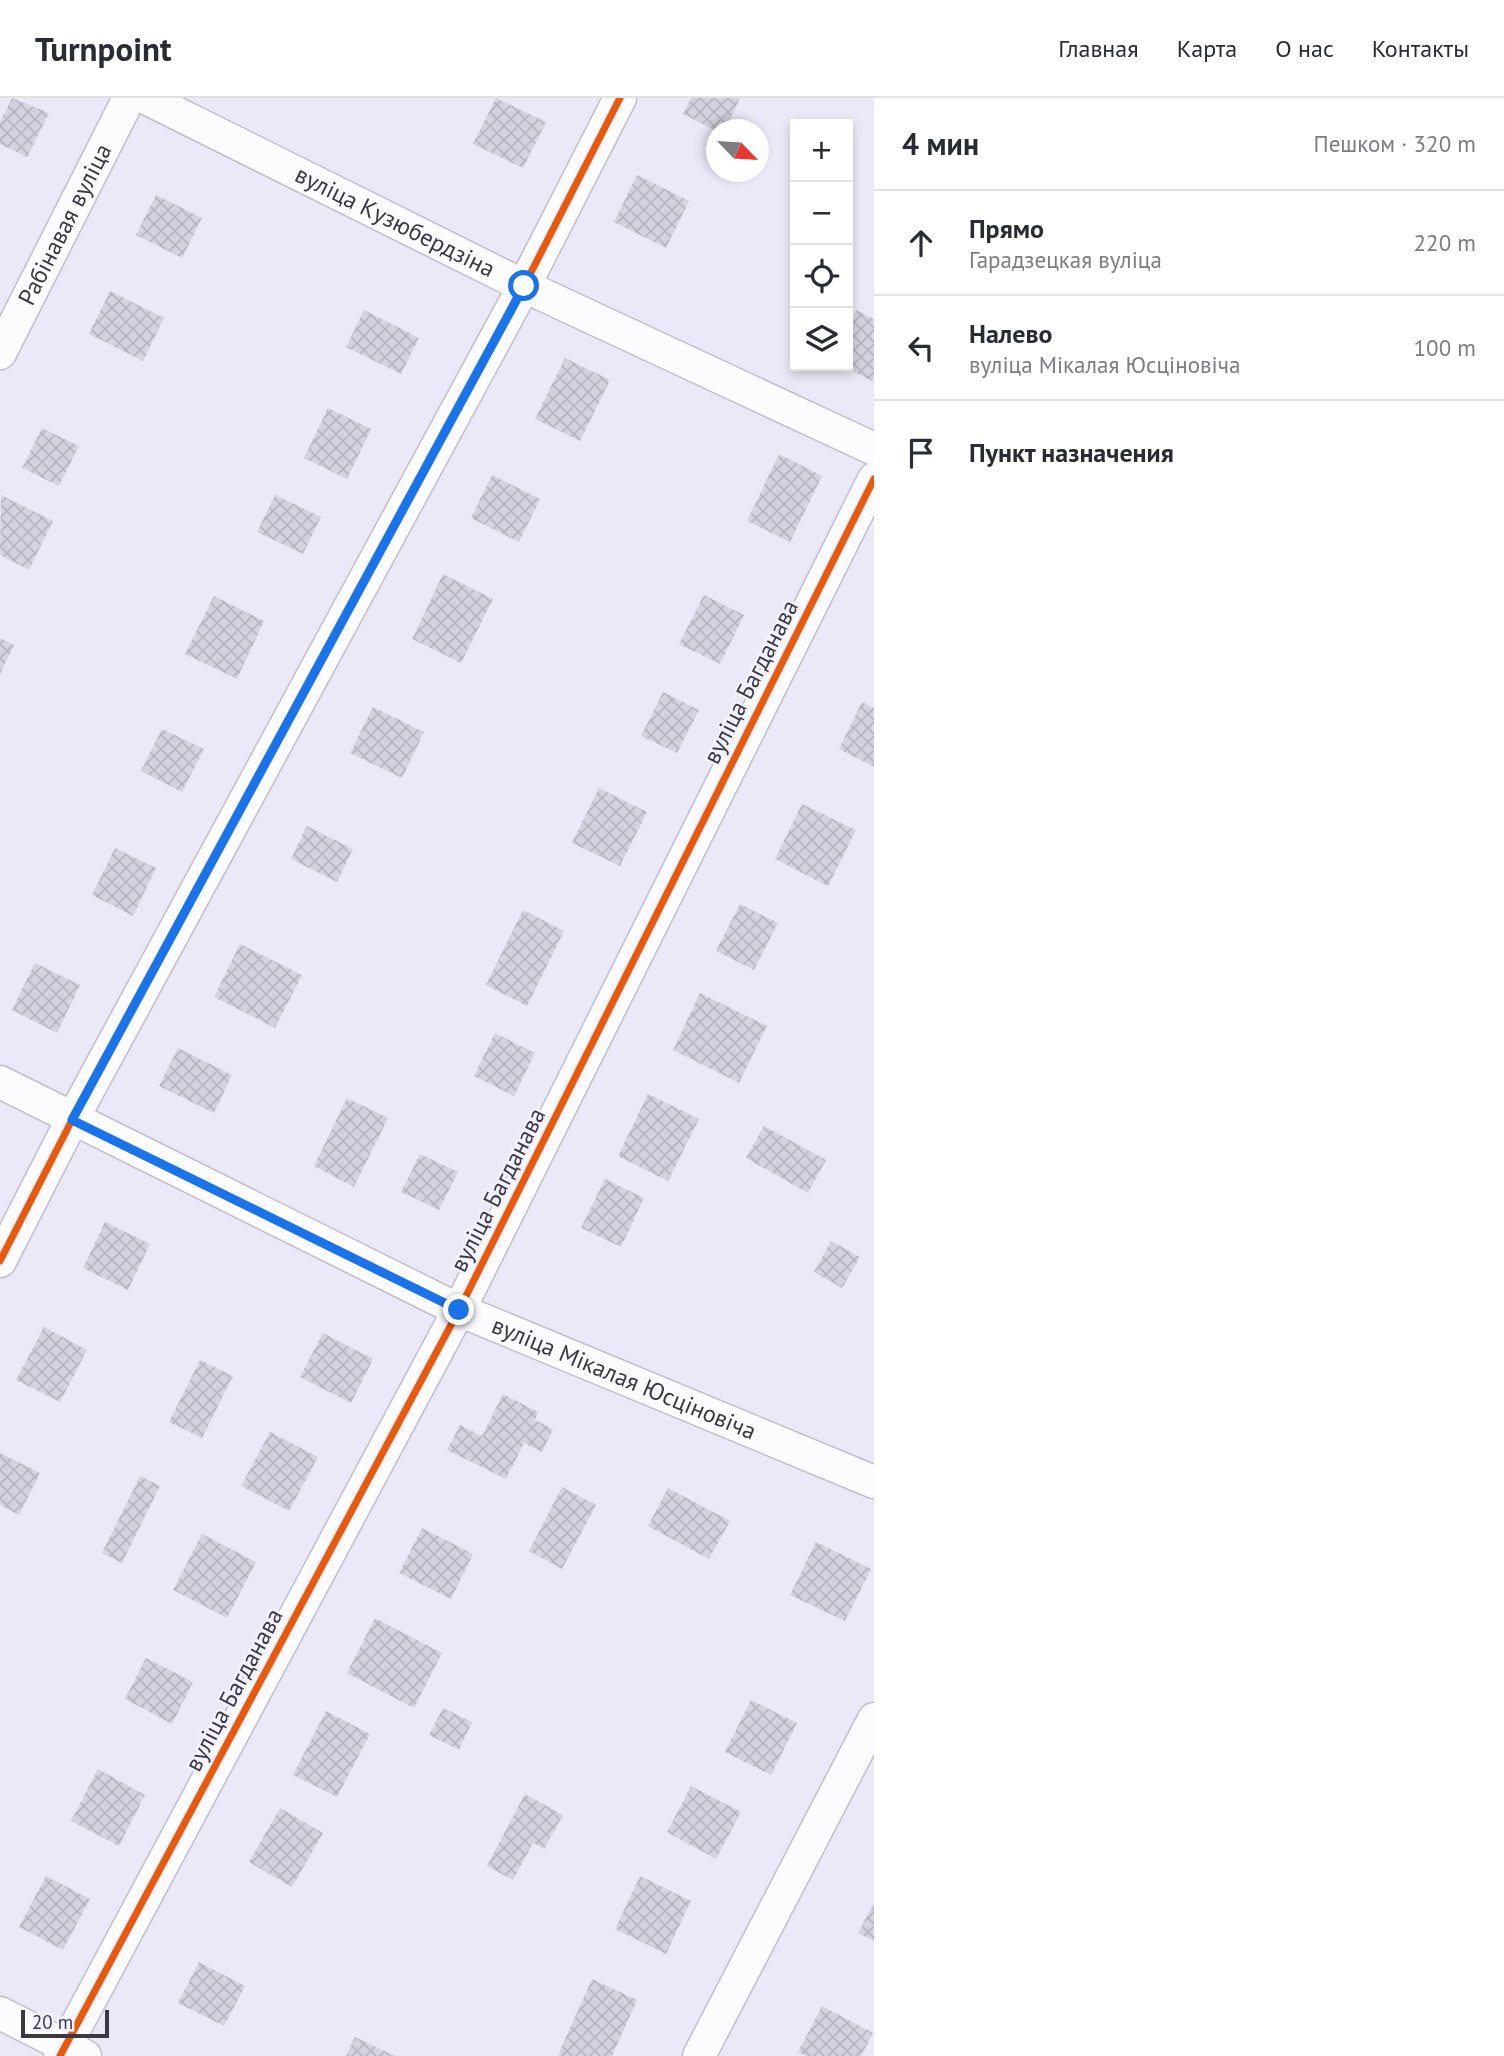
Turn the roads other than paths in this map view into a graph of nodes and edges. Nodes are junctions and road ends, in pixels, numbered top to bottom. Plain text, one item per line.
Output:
1 (129, 98) edge
2 (146, 98) edge
3 (620, 98) edge
4 (524, 286) junction
5 (0, 353) edge
6 (874, 449) edge
7 (874, 479) edge
8 (0, 1082) edge
9 (72, 1120) junction
10 (0, 1261) edge
11 (459, 1310) junction
12 (874, 1482) edge
13 (874, 1719) edge
14 (0, 2013) edge
15 (70, 2053) edge
16 (699, 2056) edge

1 - 5 street, Рабінавая вуліца
2 - 4 street, вуліца Кузюбердзіна
3 - 4 street
4 - 6 street, вуліца Кузюбердзіна
4 - 9 street
7 - 11 street, вуліца Багданава
8 - 9 street, вуліца Мікалая Юсціновіча
9 - 10 street
9 - 11 street, вуліца Мікалая Юсціновіча
11 - 12 street, вуліца Мікалая Юсціновіча
11 - 15 street, вуліца Багданава
13 - 16 street
14 - 15 street

